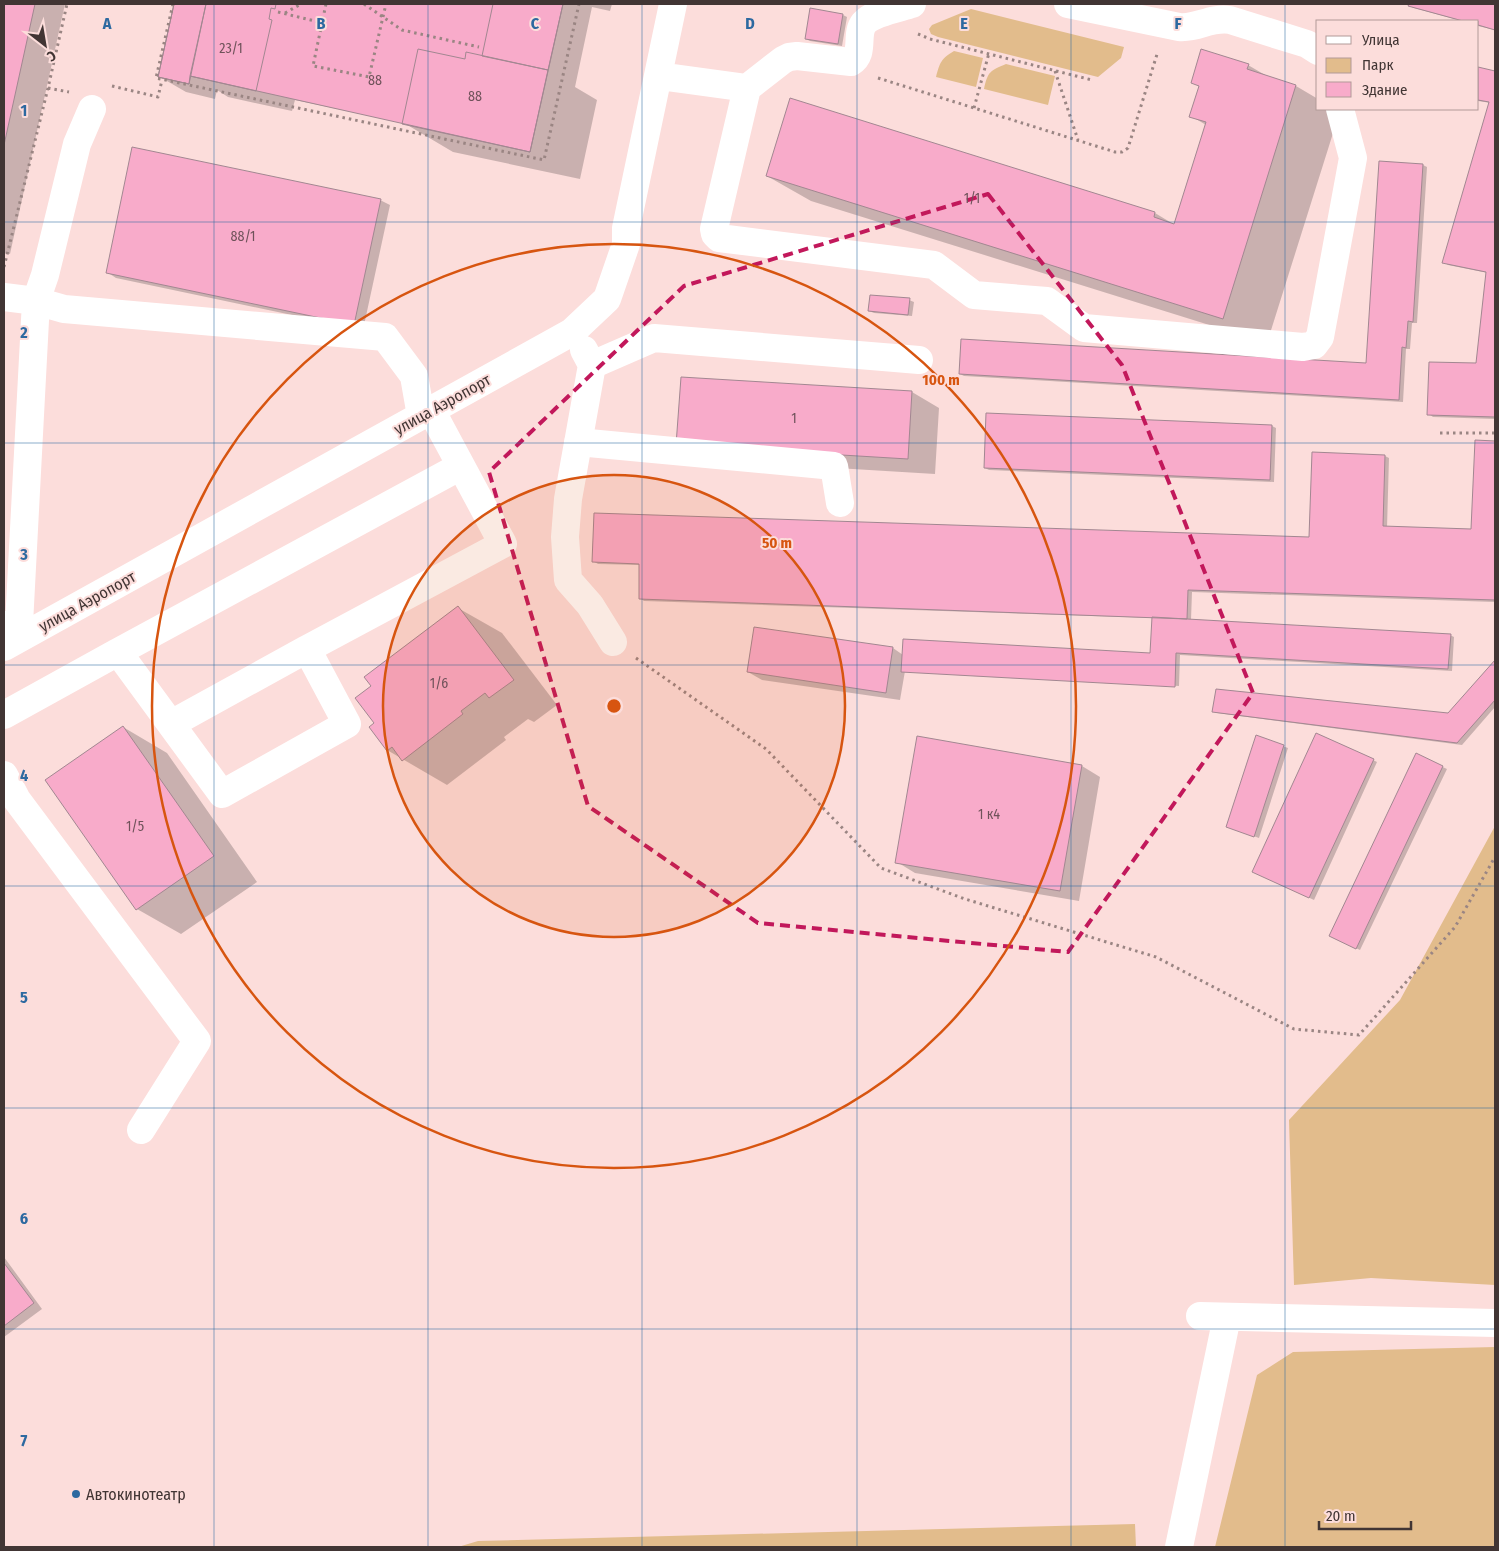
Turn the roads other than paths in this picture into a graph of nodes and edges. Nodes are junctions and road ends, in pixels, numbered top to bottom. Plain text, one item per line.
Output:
1 (673, 4) edge
2 (912, 4) edge
3 (1068, 4) edge
4 (1316, 50) edge
5 (659, 76) junction
6 (748, 88) junction
7 (92, 109) dead end
8 (1340, 110) edge
9 (4, 297) edge
10 (36, 301) junction
11 (572, 332) junction
12 (919, 360) dead end
13 (592, 365) junction
14 (426, 413) junction
15 (578, 442) junction
16 (461, 466) junction
17 (840, 503) dead end
18 (4, 625) edge
19 (613, 642) road end
20 (4, 647) edge
21 (307, 648) junction
22 (118, 652) junction
23 (4, 715) edge
24 (171, 724) junction
25 (4, 775) edge
26 (141, 1130) dead end
27 (1200, 1316) dead end
28 (1227, 1317) junction
29 (1495, 1324) edge
30 (1179, 1547) edge

1 - 5 street, улица Аэропорт
2 - 6 street
3 - 4 street
5 - 6 street
5 - 11 street, улица Аэропорт
6 - 8 street
7 - 10 street
9 - 10 street
10 - 14 street
10 - 18 street
11 - 13 street
11 - 14 street, улица Аэропорт
12 - 13 street
13 - 15 street
14 - 16 street
14 - 20 street, улица Аэропорт
15 - 17 street
15 - 19 street
16 - 21 street
16 - 22 street
21 - 24 street
21 - 24 street
22 - 23 street
22 - 24 street
25 - 26 street
27 - 28 street
28 - 29 street
28 - 30 street

